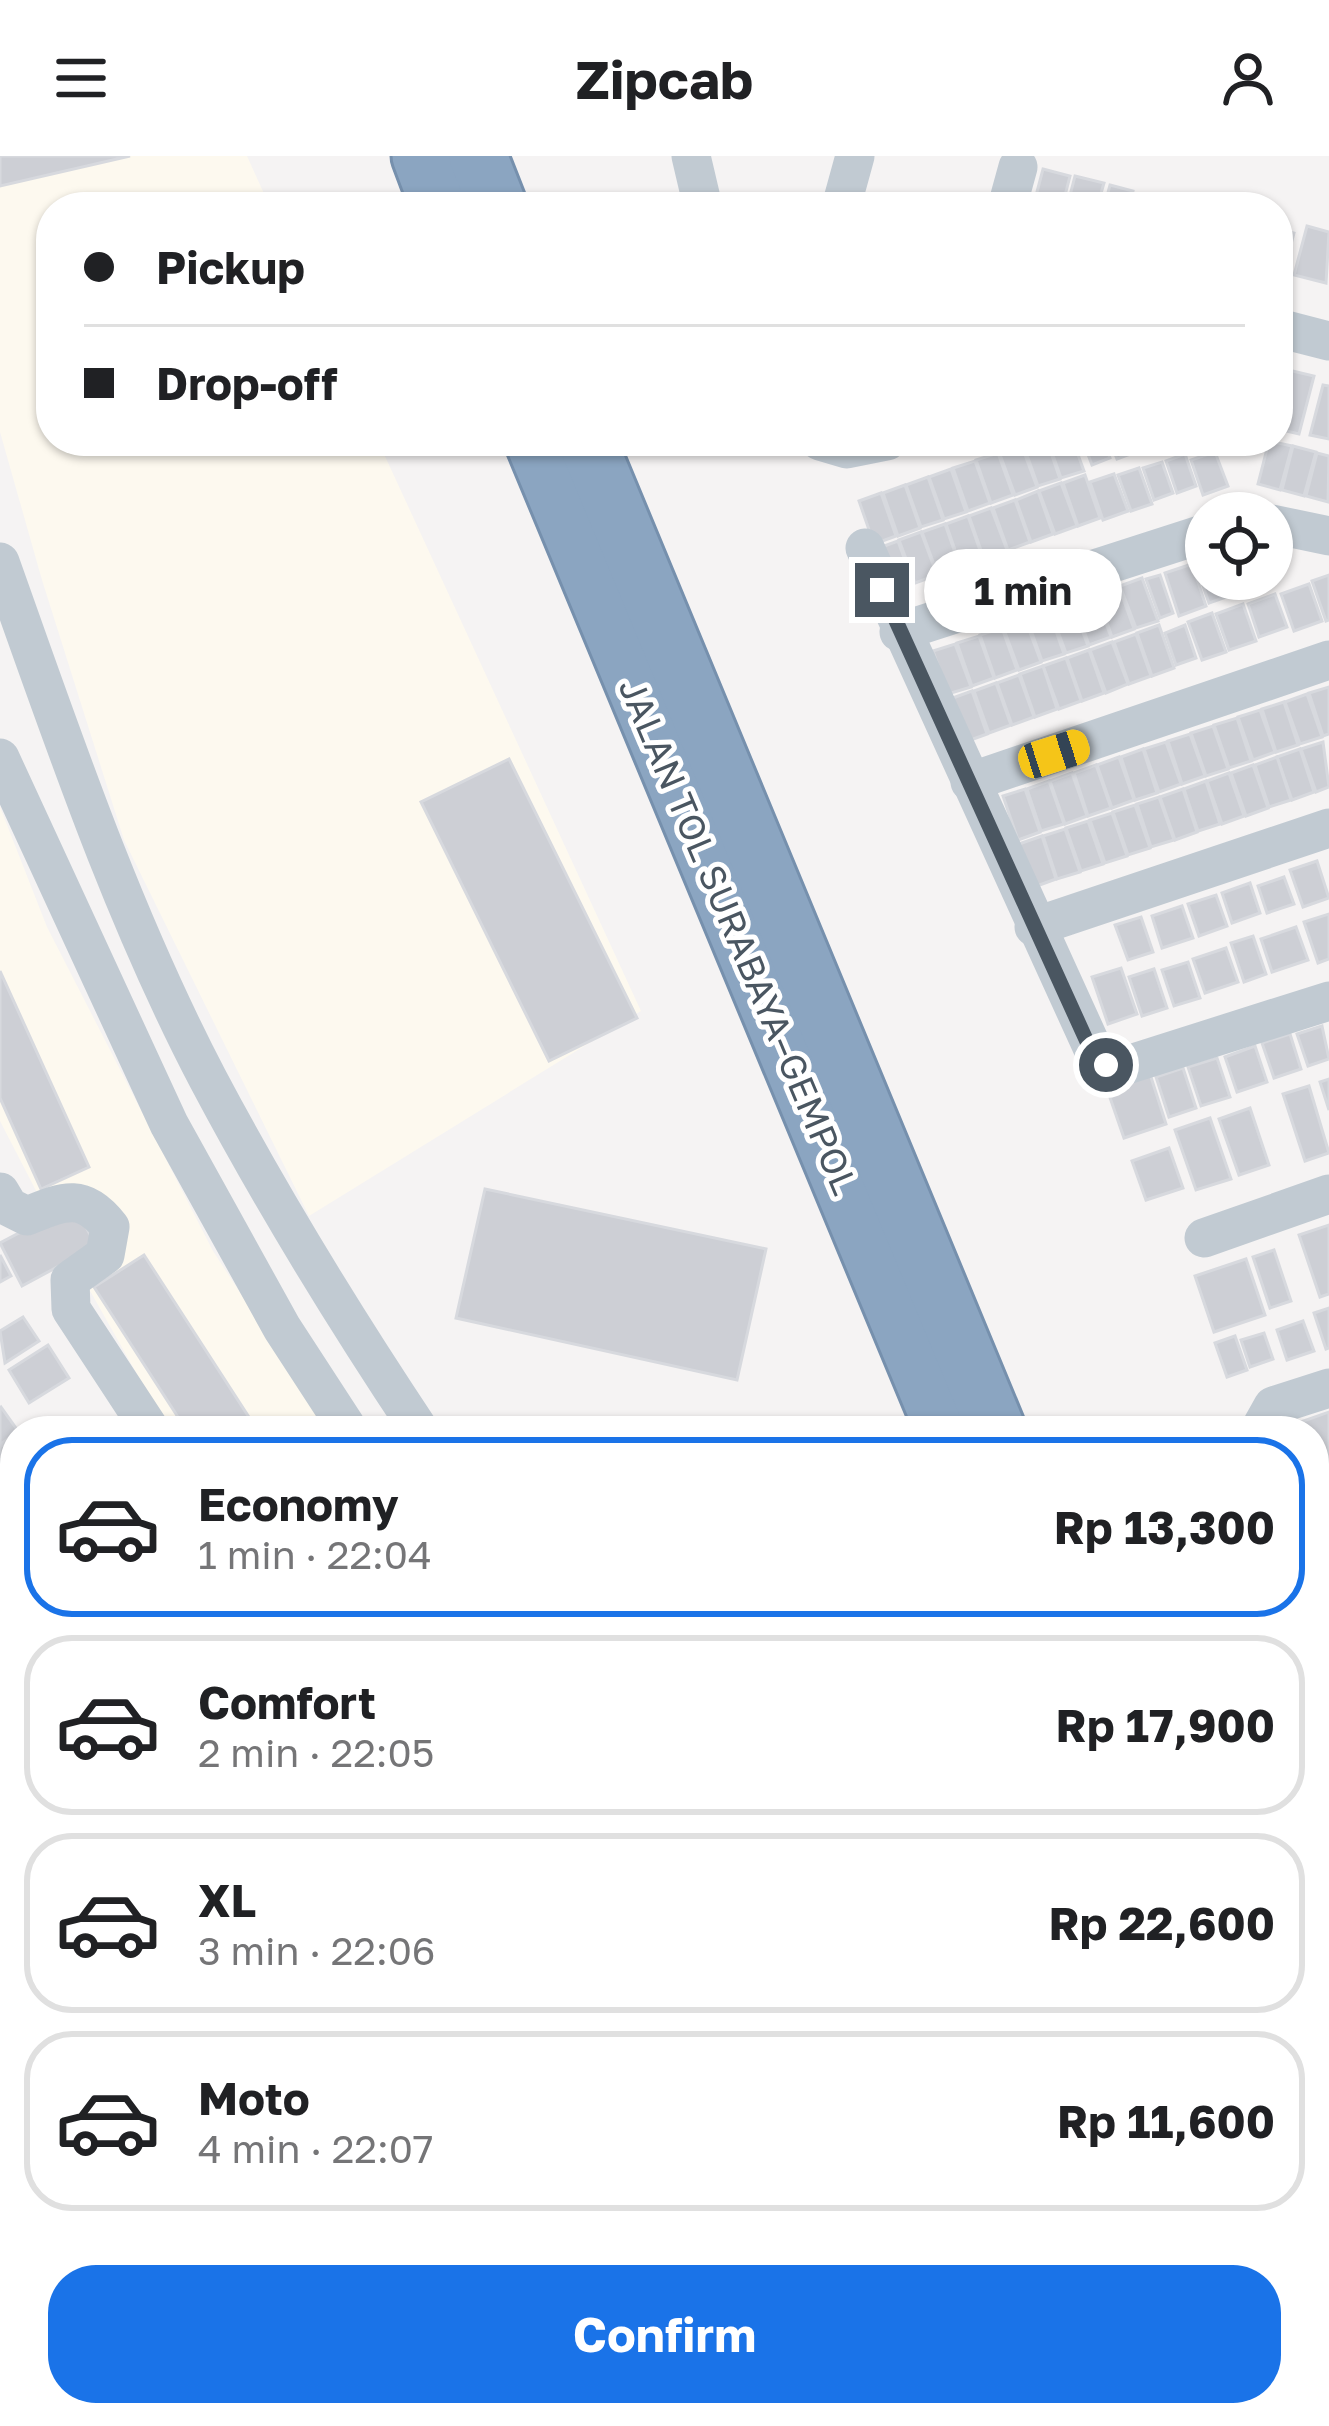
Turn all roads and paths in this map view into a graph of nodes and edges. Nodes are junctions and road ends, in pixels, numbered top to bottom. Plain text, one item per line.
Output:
1 (421, 156) edge
2 (478, 156) edge
3 (691, 156) edge
4 (855, 156) edge
5 (1018, 167) dead end
6 (434, 192) edge
7 (492, 192) edge
8 (699, 192) edge
9 (845, 192) edge
10 (1011, 192) edge
11 (1293, 332) edge
12 (1329, 340) edge
13 (540, 456) edge
14 (593, 456) edge
15 (1293, 528) edge
16 (1329, 536) edge
17 (1185, 540) edge
18 (865, 548) dead end
19 (0, 562) edge
20 (899, 632) junction
21 (1329, 660) edge
22 (4, 779) edge
23 (970, 782) junction
24 (1329, 828) edge
25 (1034, 927) junction
26 (1329, 1001) edge
27 (0, 1192) edge
28 (1329, 1194) edge
29 (1204, 1238) dead end
30 (1329, 1388) edge
31 (142, 1416) edge
32 (339, 1416) edge
33 (410, 1416) edge
34 (939, 1416) edge
35 (991, 1416) edge
36 (1267, 1416) edge

1 - 6 highway
2 - 7 highway
3 - 8 street
4 - 9 street
5 - 10 street
11 - 12 street
13 - 34 highway, JALAN TOL SURABAYA–GEMPOL
14 - 35 highway, JALAN TOL SURABAYA–GEMPOL
15 - 16 street
17 - 20 street
18 - 20 street
19 - 33 street
20 - 23 street
21 - 23 street
22 - 32 street
23 - 25 street
24 - 25 street
25 - 26 street
27 - 31 street
28 - 29 street
30 - 36 street

